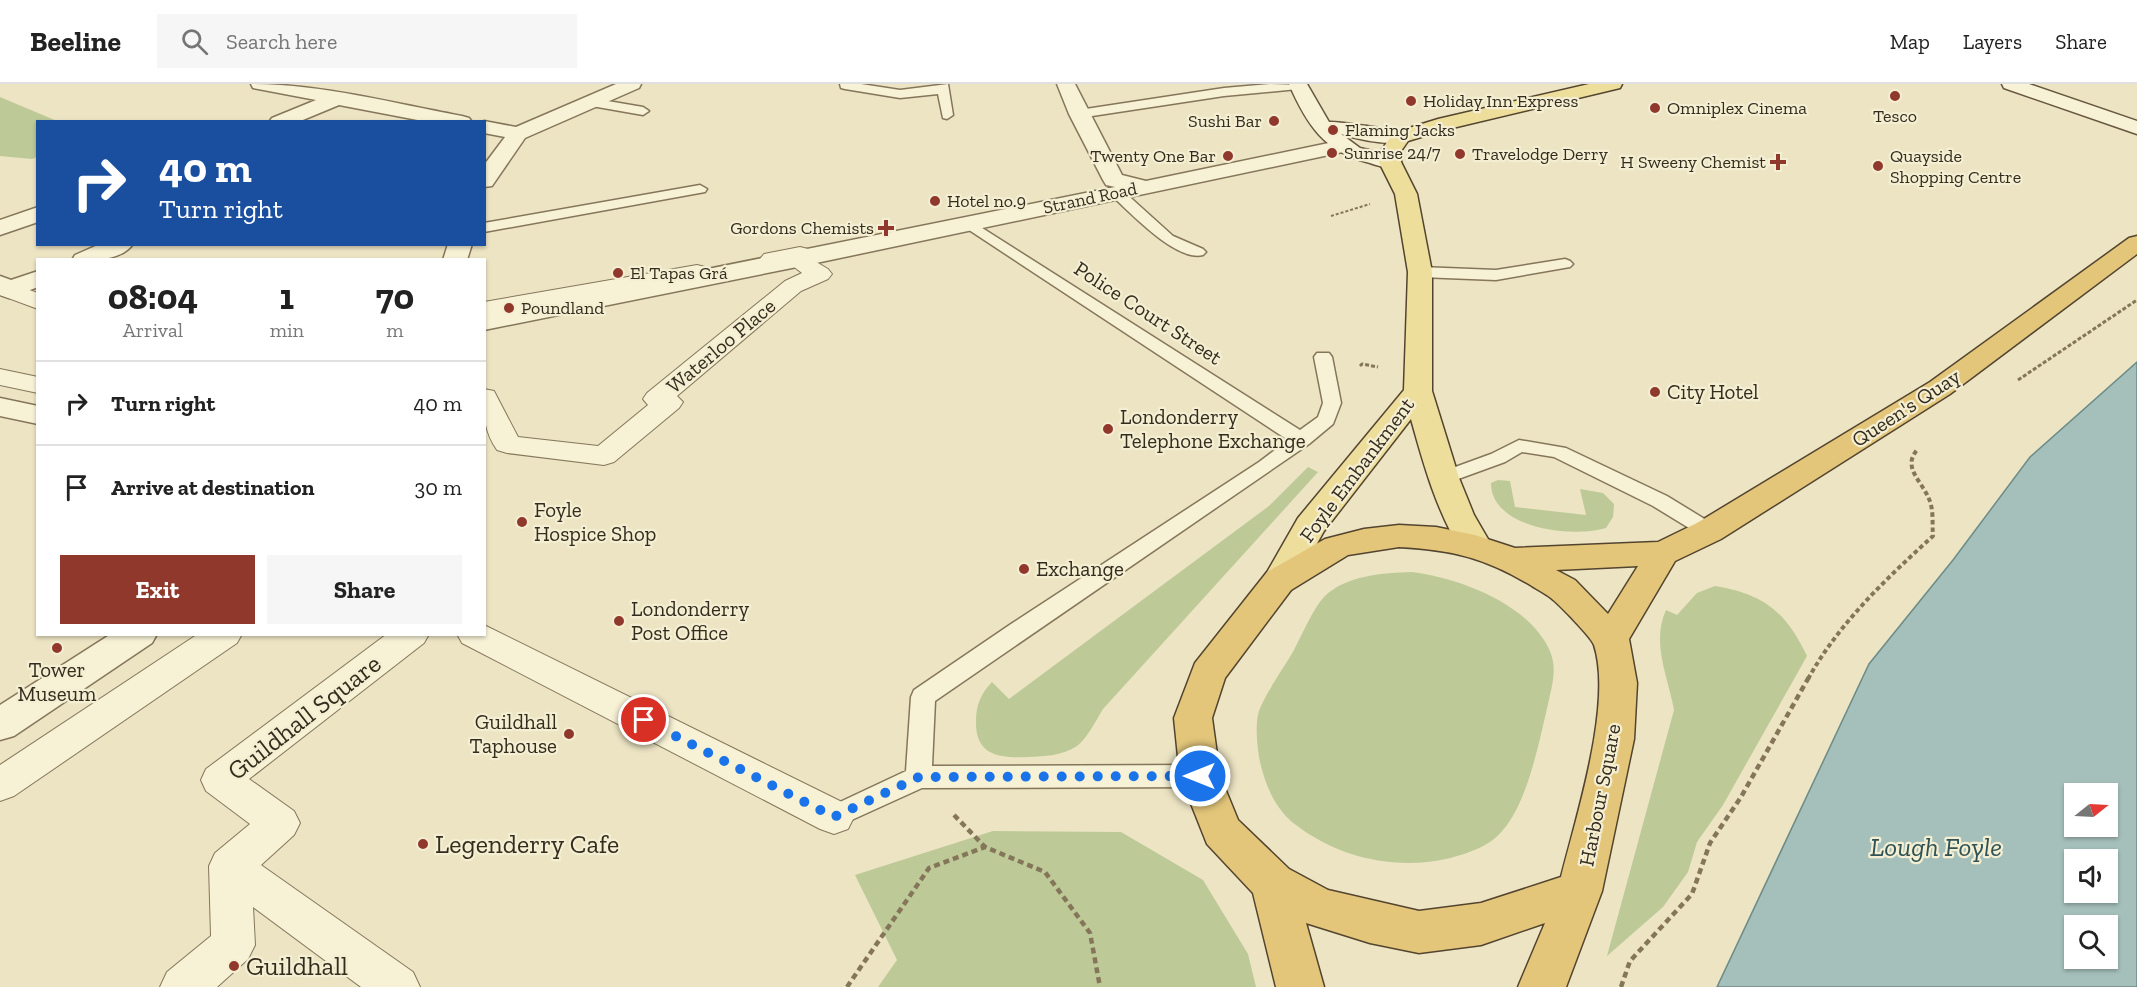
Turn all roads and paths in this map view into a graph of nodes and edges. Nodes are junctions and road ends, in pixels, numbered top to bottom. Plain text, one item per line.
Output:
1 (260, 84) edge
2 (632, 84) edge
3 (1066, 84) edge
4 (1298, 84) edge
5 (2011, 84) edge
6 (845, 85) edge
7 (1605, 85) edge
8 (943, 87) edge
9 (366, 88) dead end
10 (338, 98) junction
11 (590, 102) junction
12 (643, 111) dead end
13 (1079, 114) junction
14 (947, 115) dead end
15 (432, 119) edge
16 (284, 120) edge
17 (1316, 121) junction
18 (486, 127) edge
19 (2137, 128) edge
20 (518, 134) junction
21 (1400, 137) junction
22 (1343, 146) junction
23 (1390, 162) junction
24 (486, 178) edge
25 (1144, 187) junction
26 (700, 189) dead end
27 (1117, 193) junction
28 (36, 215) edge
29 (968, 223) junction
30 (0, 228) edge
31 (486, 228) edge
32 (2137, 243) edge
33 (116, 246) edge
34 (1198, 252) dead end
35 (89, 258) edge
36 (802, 259) junction
37 (1565, 264) dead end
38 (1420, 272) junction
39 (36, 279) edge
40 (5, 287) edge
41 (2137, 300) edge
42 (36, 301) edge
43 (486, 309) edge
44 (486, 322) edge
45 (1323, 357) dead end
46 (0, 376) edge
47 (36, 384) edge
48 (2010, 385) dead end
49 (1418, 391) junction
50 (486, 401) edge
51 (0, 407) edge
52 (36, 415) edge
53 (1302, 440) junction
54 (1924, 443) dead end
55 (1443, 478) junction
56 (1708, 531) junction
57 (1475, 546) junction
58 (1663, 553) junction
59 (1513, 560) junction
60 (1280, 581) junction
61 (136, 636) edge
62 (202, 636) edge
63 (222, 636) edge
64 (409, 636) edge
65 (478, 636) edge
66 (1611, 639) junction
67 (0, 725) edge
68 (0, 768) edge
69 (1200, 776) junction
70 (919, 777) junction
71 (0, 785) edge
72 (834, 817) joint
73 (230, 866) junction
74 (1273, 883) junction
75 (1580, 891) junction
76 (183, 987) edge
77 (397, 987) edge
78 (847, 987) edge
79 (1100, 987) edge
80 (1300, 987) edge
81 (1542, 987) edge
82 (1621, 987) edge

1 - 10 street
2 - 11 street
3 - 13 street
4 - 13 lane
4 - 17 street
5 - 19 street
6 - 8 lane
7 - 21 main road
8 - 14 lane
9 - 10 street
10 - 15 street
10 - 16 street
11 - 12 lane
11 - 20 street
13 - 25 street
17 - 21 street
17 - 22 street
18 - 20 street
20 - 24 street
21 - 23 main road
22 - 23 street
22 - 25 street, Strand Road
23 - 38 main road, Foyle Embankment
25 - 27 street, Strand Road
26 - 31 lane
27 - 29 street, Strand Road
27 - 34 lane
28 - 30 street
29 - 36 street, Strand Road
29 - 53 lane, Police Court Street
32 - 56 highway, Queen's Quay
33 - 35 street
36 - 43 street
36 - 44 street, Waterloo Place
36 - 50 street, Waterloo Place
37 - 38 lane
38 - 49 main road, Foyle Embankment
39 - 40 street
40 - 42 street
41 - 48 path
45 - 53 lane
46 - 47 street
49 - 55 main road, Foyle Embankment
49 - 60 main road, Foyle Embankment
51 - 52 street
53 - 70 lane
54 - 82 path
55 - 56 lane
55 - 57 main road, Foyle Embankment
56 - 58 highway, Queen's Quay
57 - 59 highway, Harbour Square
57 - 60 highway, Harbour Square
58 - 59 highway, Queen's Quay
58 - 66 highway
59 - 66 highway, Harbour Square
60 - 69 highway, Harbour Square
61 - 67 street
62 - 68 street
63 - 71 street
64 - 73 street, Guildhall Square
65 - 72 street
66 - 75 highway, Harbour Square
69 - 70 lane
69 - 74 highway, Harbour Square
70 - 72 lane
73 - 76 street
73 - 77 street
74 - 75 highway, Harbour Square
74 - 80 highway
75 - 81 highway
78 - 79 path

